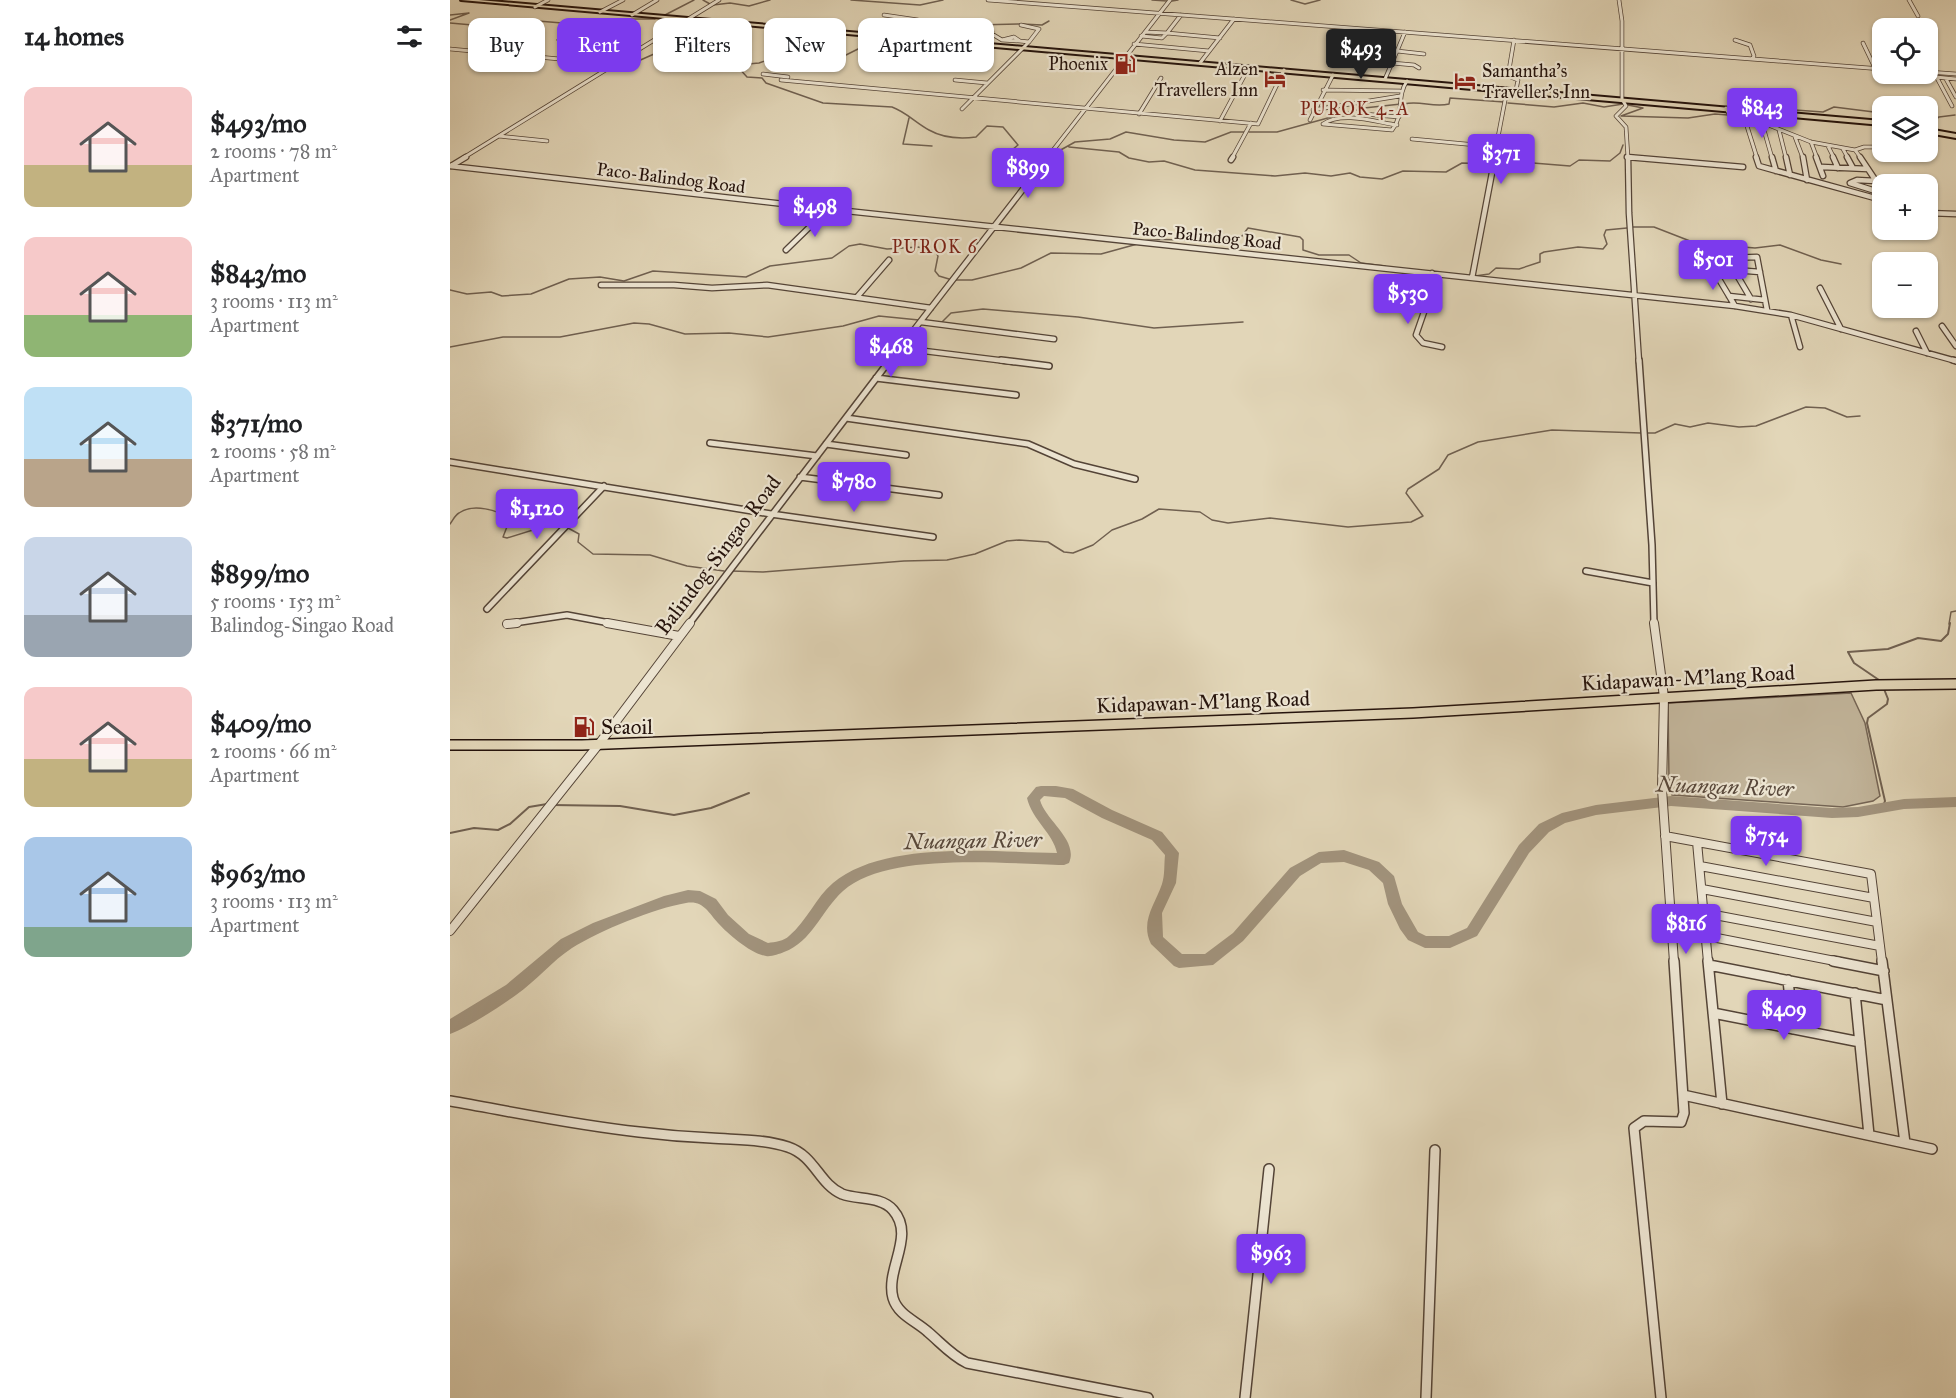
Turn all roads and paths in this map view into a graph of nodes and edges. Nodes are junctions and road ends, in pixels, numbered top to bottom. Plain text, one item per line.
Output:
1 (463, 0) edge
2 (548, 0) edge
3 (623, 0) edge
4 (657, 0) edge
5 (719, 0) edge
6 (988, 0) edge
7 (1170, 0) edge
8 (1619, 0) edge
9 (1909, 0) edge
10 (535, 6) junction
11 (1161, 11) junction
12 (600, 12) junction
13 (632, 15) junction
14 (884, 15) dead end
15 (1180, 15) junction
16 (1918, 16) dead end
17 (665, 18) edge
18 (690, 18) edge
19 (916, 18) edge
20 (1234, 19) junction
21 (1021, 25) dead end
22 (752, 26) edge
23 (1145, 32) junction
24 (1405, 32) junction
25 (1167, 33) junction
26 (858, 35) edge
27 (994, 35) edge
28 (1141, 36) junction
29 (1220, 38) junction
30 (1514, 40) junction
31 (1735, 40) dead end
32 (1029, 42) junction
33 (1863, 42) dead end
34 (1134, 44) junction
35 (994, 46) edge
36 (1023, 48) junction
37 (450, 49) edge
38 (1622, 49) junction
39 (1209, 51) junction
40 (1397, 51) junction
41 (1424, 54) dead end
42 (1124, 57) junction
43 (557, 59) edge
44 (1752, 59) junction
45 (1366, 60) dead end
46 (1872, 62) edge
47 (1200, 63) junction
48 (1392, 63) junction
49 (1249, 67) junction
50 (1419, 68) dead end
51 (1872, 68) edge
52 (1284, 70) junction
53 (601, 72) edge
54 (1938, 73) edge
55 (763, 74) dead end
56 (1956, 74) edge
57 (1333, 75) junction
58 (1161, 78) dead end
59 (1938, 78) edge
60 (1385, 79) junction
61 (1946, 79) junction
62 (1956, 79) edge
63 (781, 80) dead end
64 (955, 80) dead end
65 (1938, 80) edge
66 (795, 81) junction
67 (1407, 81) junction
68 (987, 83) junction
69 (1323, 90) junction
70 (1507, 90) junction
71 (1516, 90) junction
72 (1400, 94) junction
73 (1956, 97) edge
74 (972, 99) junction
75 (1622, 99) junction
76 (1952, 106) dead end
77 (1726, 108) junction
78 (962, 109) dead end
79 (1085, 109) junction
80 (1313, 110) junction
81 (1139, 114) junction
82 (1364, 114) dead end
83 (1399, 117) junction
84 (1310, 120) dead end
85 (1220, 121) junction
86 (1748, 122) junction
87 (1872, 122) edge
88 (1251, 123) junction
89 (1762, 123) junction
90 (1397, 125) junction
91 (1779, 130) junction
92 (1938, 132) edge
93 (499, 136) junction
94 (1956, 136) edge
95 (1795, 137) junction
96 (1412, 139) dead end
97 (547, 141) dead end
98 (1811, 142) junction
99 (1828, 146) junction
100 (1498, 147) junction
101 (1872, 147) edge
102 (1843, 149) junction
103 (1855, 150) junction
104 (1627, 157) junction
105 (1231, 160) dead end
106 (450, 166) edge
107 (1743, 167) dead end
108 (1822, 167) junction
109 (1838, 168) junction
110 (1853, 168) junction
111 (1868, 169) junction
112 (1776, 171) junction
113 (1790, 175) junction
114 (1872, 175) edge
115 (1823, 176) dead end
116 (1807, 180) junction
117 (1872, 181) edge
118 (1872, 189) edge
119 (1872, 197) edge
120 (809, 207) junction
121 (828, 209) junction
122 (1938, 213) edge
123 (1956, 214) edge
124 (794, 221) dead end
125 (992, 227) junction
126 (786, 250) dead end
127 (889, 260) dead end
128 (1710, 264) dead end
129 (1735, 270) junction
130 (1760, 272) junction
131 (1432, 273) junction
132 (1472, 278) junction
133 (601, 285) dead end
134 (1820, 288) dead end
135 (1635, 296) junction
136 (1730, 296) junction
137 (857, 297) junction
138 (1751, 299) junction
139 (1765, 300) junction
140 (1735, 306) junction
141 (931, 308) junction
142 (1767, 310) junction
143 (1791, 315) junction
144 (921, 322) junction
145 (1942, 326) dead end
146 (1841, 329) junction
147 (1916, 331) dead end
148 (1054, 339) dead end
149 (1956, 346) edge
150 (1442, 347) dead end
151 (1800, 347) dead end
152 (900, 348) junction
153 (1927, 353) junction
154 (1956, 362) edge
155 (1048, 366) dead end
156 (876, 378) junction
157 (1016, 395) dead end
158 (846, 418) junction
159 (710, 443) dead end
160 (826, 444) junction
161 (906, 454) dead end
162 (817, 456) junction
163 (450, 462) edge
164 (800, 477) junction
165 (1136, 479) dead end
166 (604, 486) junction
167 (939, 495) dead end
168 (771, 514) junction
169 (933, 537) dead end
170 (1586, 571) dead end
171 (1653, 583) junction
172 (487, 609) dead end
173 (507, 624) dead end
174 (679, 636) junction
175 (1956, 684) edge
176 (1664, 697) junction
177 (599, 744) junction
178 (450, 745) edge
179 (1665, 836) junction
180 (1697, 842) junction
181 (1700, 866) junction
182 (1702, 889) junction
183 (1874, 898) junction
184 (1704, 913) junction
185 (1877, 922) junction
186 (1671, 929) junction
187 (450, 931) edge
188 (1706, 936) junction
189 (1881, 946) junction
190 (1709, 965) junction
191 (1884, 971) junction
192 (1788, 980) junction
193 (1855, 993) junction
194 (1887, 1000) junction
195 (1713, 1013) junction
196 (1793, 1029) junction
197 (1860, 1042) junction
198 (1683, 1095) junction
199 (450, 1101) edge
200 (1722, 1104) junction
201 (1869, 1136) junction
202 (1905, 1143) junction
203 (1932, 1149) dead end
204 (1436, 1150) dead end
205 (1269, 1169) dead end
206 (1148, 1398) edge
207 (1245, 1398) edge
208 (1426, 1398) edge
209 (1661, 1398) edge

1 - 10 highway
2 - 10 street
3 - 12 street
4 - 13 street
5 - 18 street
6 - 11 street
7 - 11 street
8 - 38 street
9 - 16 street
10 - 12 highway
11 - 15 street
11 - 23 street
12 - 13 highway
13 - 17 highway
14 - 19 street
15 - 20 street
15 - 25 street
20 - 24 street
20 - 29 street
21 - 32 street
22 - 26 highway
23 - 25 street
23 - 28 street
24 - 30 street
24 - 40 street
25 - 28 street
25 - 29 street
27 - 32 street
28 - 34 street
29 - 39 street
30 - 38 street
30 - 71 street
31 - 44 street
32 - 36 street
33 - 46 street
34 - 39 street
34 - 42 street
35 - 36 highway
36 - 42 highway
36 - 68 street
37 - 43 street
38 - 44 street
38 - 75 street
39 - 47 street
40 - 41 street
40 - 48 street
42 - 47 highway
42 - 79 street, Balindog-Singao Road
44 - 51 street
45 - 48 street
47 - 49 highway
48 - 50 street
48 - 60 street
49 - 52 highway
49 - 85 street
52 - 57 highway
52 - 88 street
53 - 93 street
54 - 56 street
55 - 66 street
57 - 60 highway
57 - 69 street
58 - 81 street
59 - 61 street
60 - 67 highway
61 - 62 street
61 - 73 street
63 - 66 street
64 - 68 street
65 - 76 street
66 - 74 street
67 - 70 highway
67 - 72 street
68 - 74 street
69 - 72 street
69 - 80 street
70 - 71 highway
70 - 100 street
71 - 75 highway
72 - 80 street
72 - 83 street
74 - 78 street
74 - 79 street
75 - 77 highway
75 - 104 street
77 - 86 street
77 - 87 highway
79 - 81 street
79 - 125 street, Balindog-Singao Road
80 - 84 street
81 - 85 street
82 - 83 street
83 - 90 street
85 - 88 street
86 - 89 street
86 - 112 street
88 - 105 street
89 - 91 street
89 - 112 street
90 - 90 street
91 - 95 street
91 - 113 street
92 - 94 highway
93 - 97 street
93 - 106 street
95 - 98 street
95 - 116 street
96 - 100 street
98 - 99 street
98 - 108 street
99 - 102 street
99 - 109 street
100 - 132 street
101 - 103 street
102 - 103 street
102 - 110 street
103 - 111 street
104 - 107 street
104 - 135 street
106 - 120 street, Paco-Balindog Road
108 - 109 street
108 - 115 street
109 - 110 street
110 - 111 street
111 - 114 street
112 - 113 street
113 - 116 street
116 - 119 street
117 - 118 street
120 - 121 street, Paco-Balindog Road
120 - 124 street
121 - 125 street, Paco-Balindog Road
121 - 126 street
122 - 123 street
125 - 131 street, Paco-Balindog Road
125 - 141 street, Balindog-Singao Road
127 - 137 street
128 - 136 street
129 - 130 street
129 - 130 street
129 - 138 street
130 - 139 street
131 - 132 street, Paco-Balindog Road
131 - 150 street
132 - 135 street, Paco-Balindog Road
133 - 137 street
134 - 146 street
135 - 140 street, Paco-Balindog Road
135 - 171 street
136 - 138 street
136 - 140 street
137 - 141 street
138 - 139 street
139 - 142 street
140 - 142 street, Paco-Balindog Road
141 - 144 street, Balindog-Singao Road
142 - 143 street, Paco-Balindog Road
143 - 146 street, Paco-Balindog Road
143 - 151 street
144 - 148 street
144 - 152 street, Balindog-Singao Road
145 - 149 street
146 - 153 street, Paco-Balindog Road
147 - 153 street
152 - 155 street
152 - 156 street, Balindog-Singao Road
153 - 154 street, Paco-Balindog Road
156 - 157 street
156 - 158 street, Balindog-Singao Road
158 - 160 street, Balindog-Singao Road
158 - 165 street
159 - 162 street
160 - 161 street
160 - 162 street, Balindog-Singao Road
162 - 164 street, Balindog-Singao Road
163 - 166 street
164 - 167 street
164 - 168 street, Balindog-Singao Road
166 - 168 street
166 - 172 street
168 - 169 street
168 - 174 street, Balindog-Singao Road
170 - 171 street
171 - 176 street
173 - 174 street
174 - 177 street, Balindog-Singao Road
175 - 176 main road, Kidapawan-M'lang Road
176 - 177 main road, Kidapawan-M'lang Road
176 - 179 street
177 - 178 main road, Kidapawan-M'lang Road
177 - 187 street, Balindog-Singao Road
179 - 180 street
179 - 186 street
180 - 181 street
180 - 183 street
181 - 182 street
181 - 183 street
182 - 184 street
182 - 185 street
183 - 185 street
184 - 188 street
184 - 189 street
185 - 189 street
186 - 188 street
186 - 198 street
188 - 190 street
188 - 191 street
189 - 191 street
190 - 192 street
190 - 195 street
191 - 194 street
192 - 193 street
192 - 196 street
193 - 194 street
193 - 197 street
194 - 202 street
195 - 196 street
195 - 200 street
196 - 197 street
197 - 201 street
198 - 200 street
198 - 209 street
199 - 206 street
200 - 201 street
201 - 202 street
202 - 203 street
204 - 208 street
205 - 207 street

